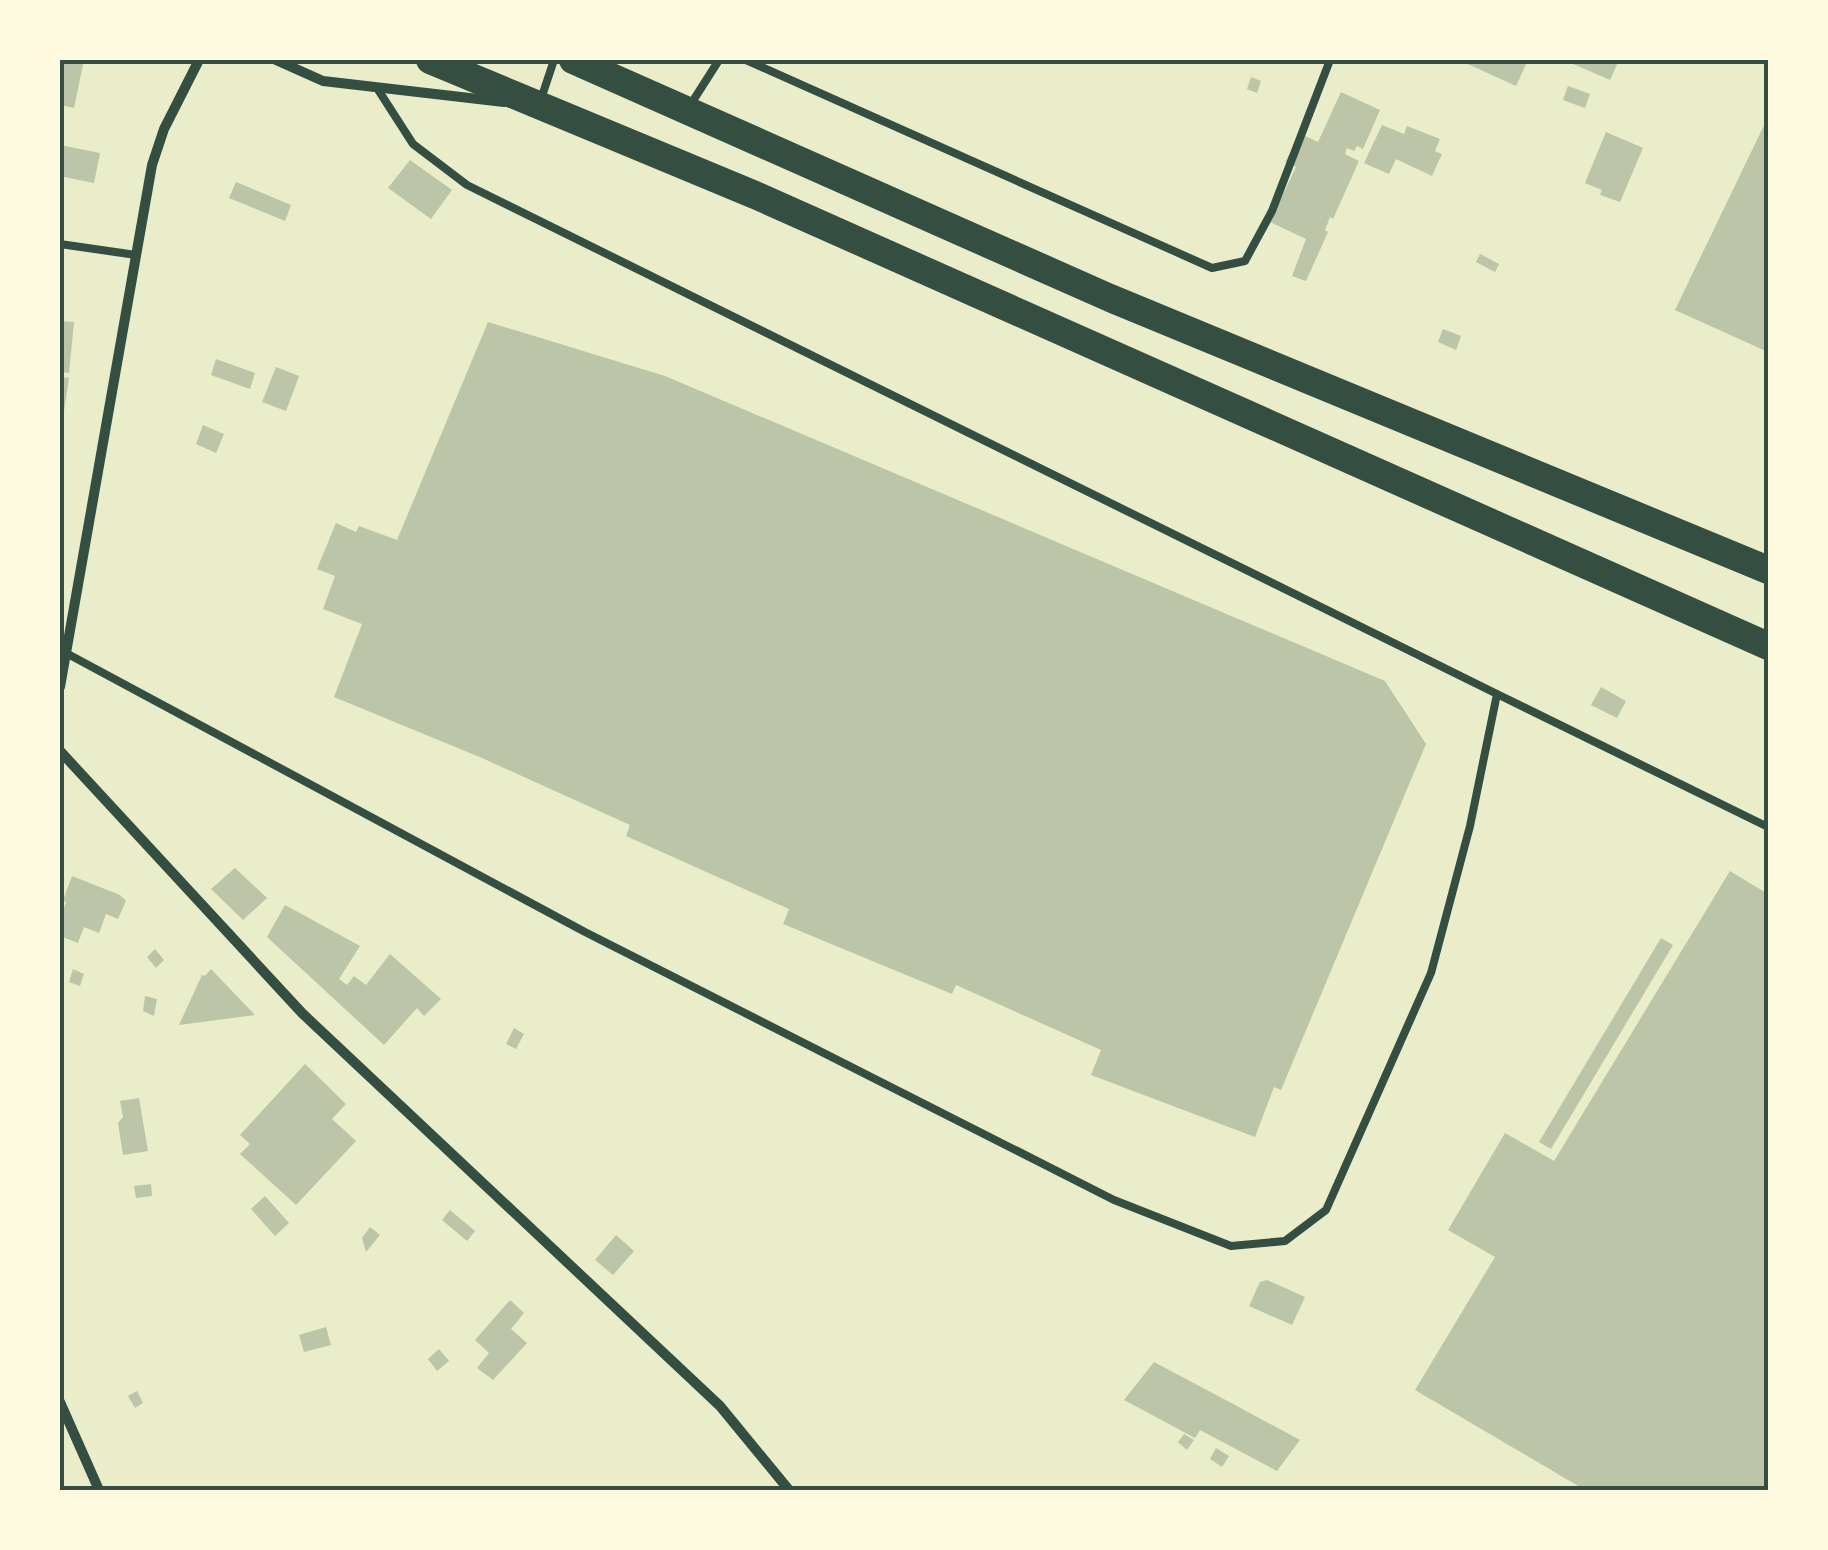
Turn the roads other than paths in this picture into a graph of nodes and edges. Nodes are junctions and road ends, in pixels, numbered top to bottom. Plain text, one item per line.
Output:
1 (199, 60) edge
2 (276, 60) edge
3 (430, 60) edge
4 (554, 60) edge
5 (574, 60) edge
6 (719, 60) edge
7 (746, 60) edge
8 (1330, 60) edge
9 (377, 88) junction
10 (539, 106) junction
11 (687, 111) junction
12 (60, 244) edge
13 (136, 255) junction
14 (1768, 570) edge
15 (1768, 646) edge
16 (66, 653) junction
17 (60, 687) edge
18 (1497, 694) junction
19 (60, 751) edge
20 (1768, 827) edge
21 (60, 1402) edge
22 (99, 1490) edge
23 (789, 1490) edge

1 - 13 street
2 - 9 street
3 - 10 highway
4 - 10 lane
5 - 11 highway
6 - 11 lane
7 - 8 lane
9 - 10 street
9 - 18 lane
10 - 15 highway
11 - 14 highway
12 - 13 lane
13 - 16 street
16 - 17 street
16 - 18 lane
18 - 20 lane
19 - 23 street
21 - 22 street

